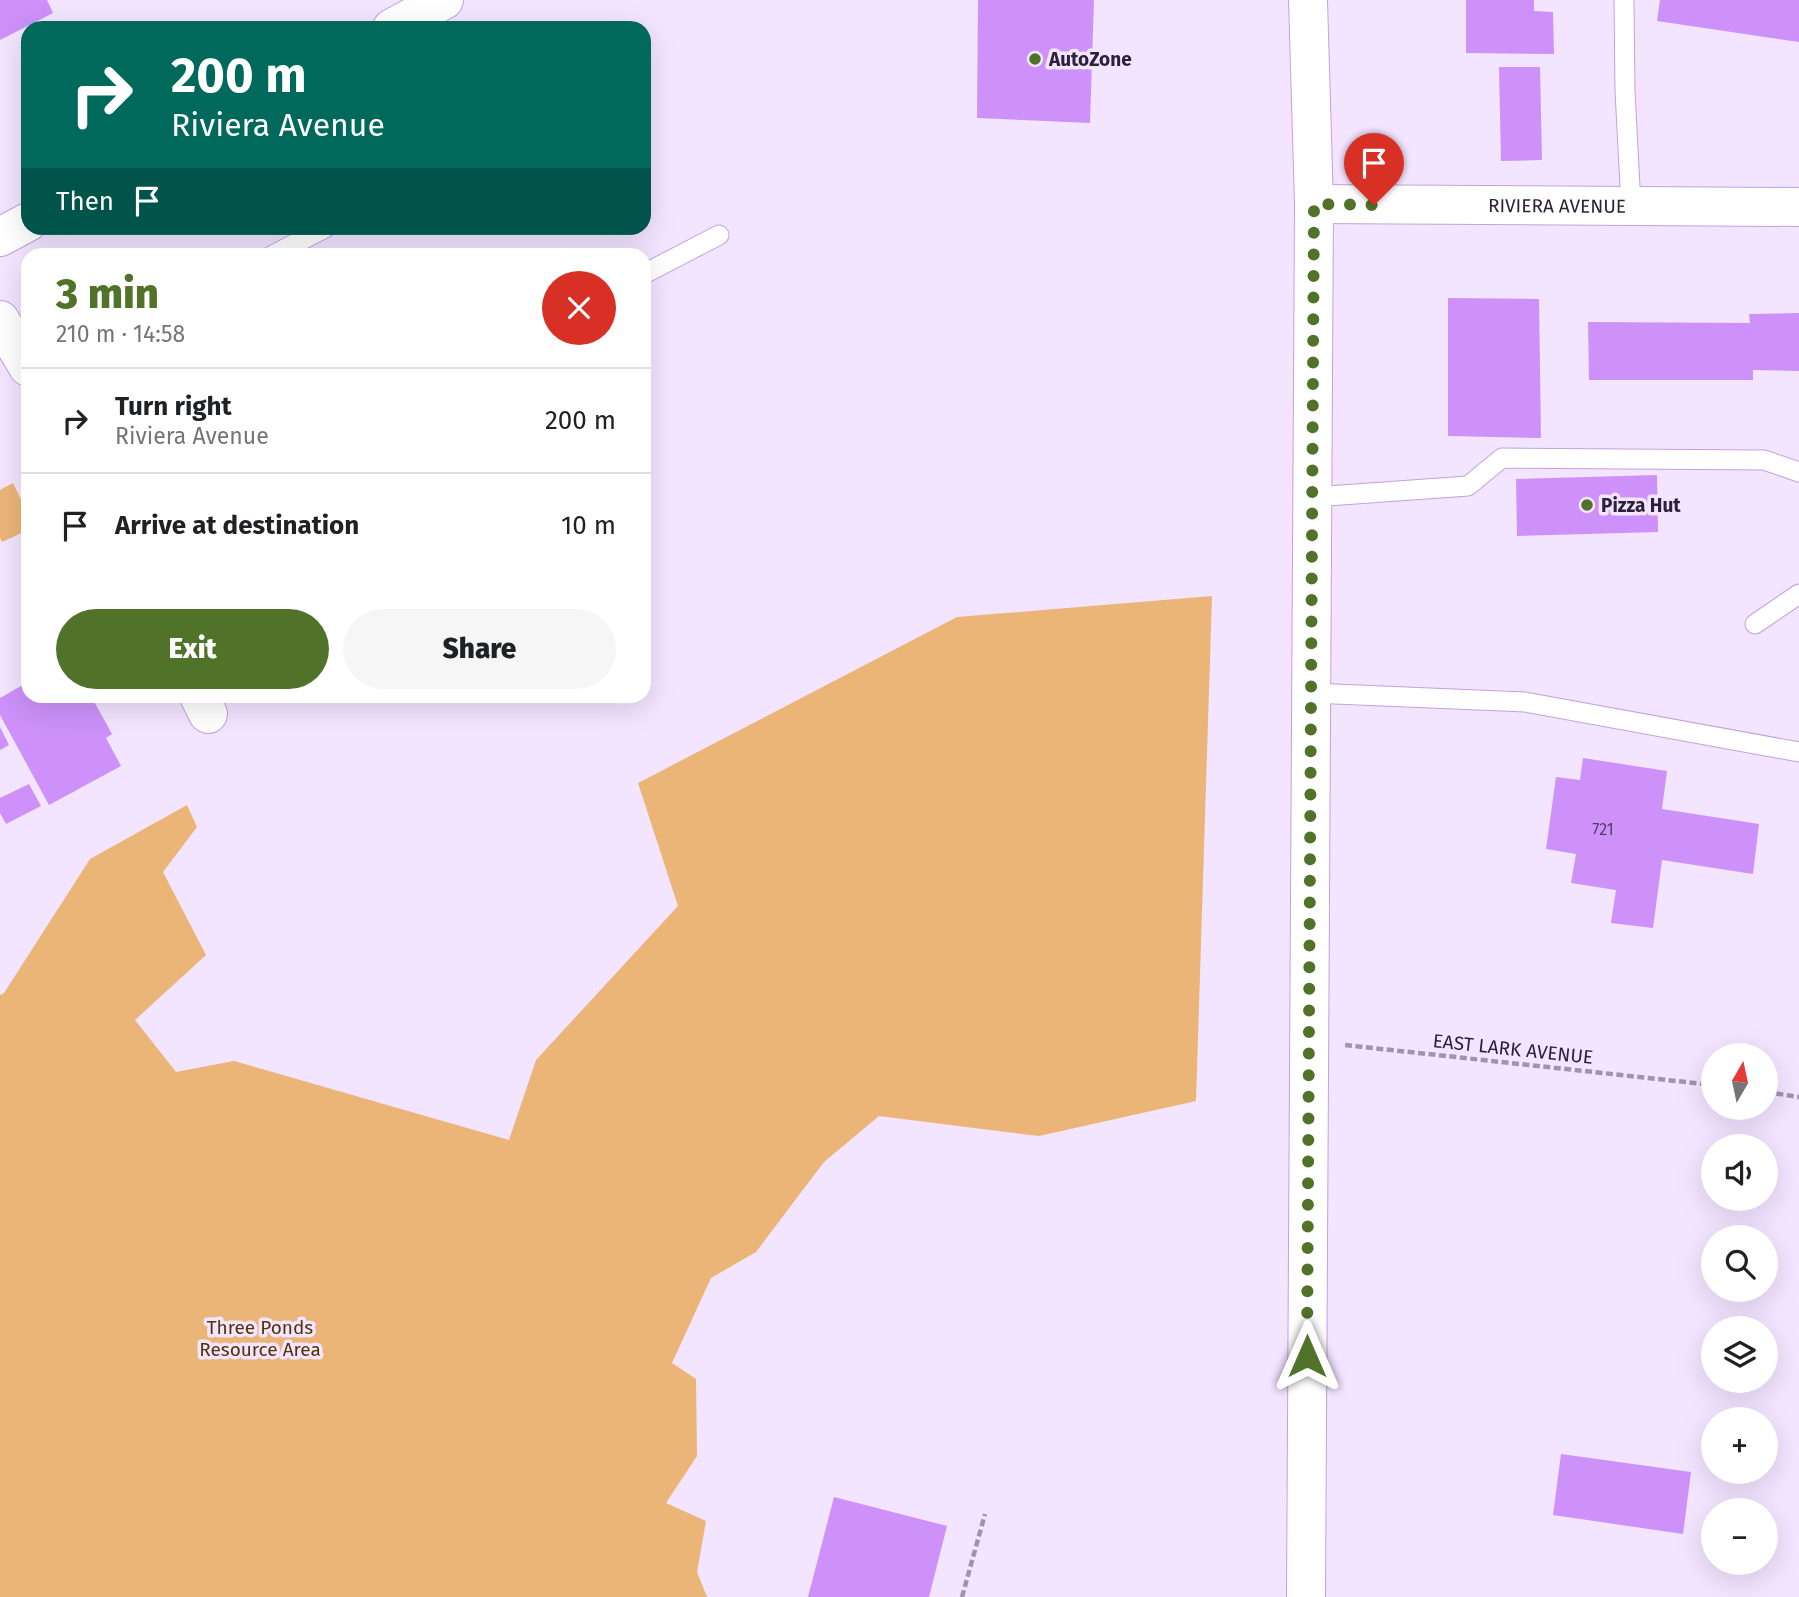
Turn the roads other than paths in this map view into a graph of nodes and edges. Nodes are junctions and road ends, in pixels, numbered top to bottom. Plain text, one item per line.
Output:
1 (444, 0) edge
2 (1308, 0) edge
3 (1624, 0) edge
4 (405, 21) edge
5 (1314, 204) junction
6 (1631, 206) junction
7 (1799, 207) edge
8 (21, 226) edge
9 (312, 235) edge
10 (719, 235) dead end
11 (0, 237) edge
12 (286, 248) edge
13 (651, 270) edge
14 (0, 320) edge
15 (21, 355) edge
16 (1799, 472) edge
17 (1313, 497) junction
18 (1799, 594) edge
19 (1755, 624) dead end
20 (1311, 693) junction
21 (1799, 752) edge
22 (1306, 1597) edge

1 - 4 main road
2 - 5 main road
3 - 6 lane
5 - 6 main road, RIVIERA AVENUE
5 - 17 main road
6 - 7 main road, RIVIERA AVENUE
8 - 11 main road
9 - 12 lane
10 - 13 lane
14 - 15 main road
16 - 17 lane
17 - 20 main road
18 - 19 lane
20 - 21 lane
20 - 22 main road

